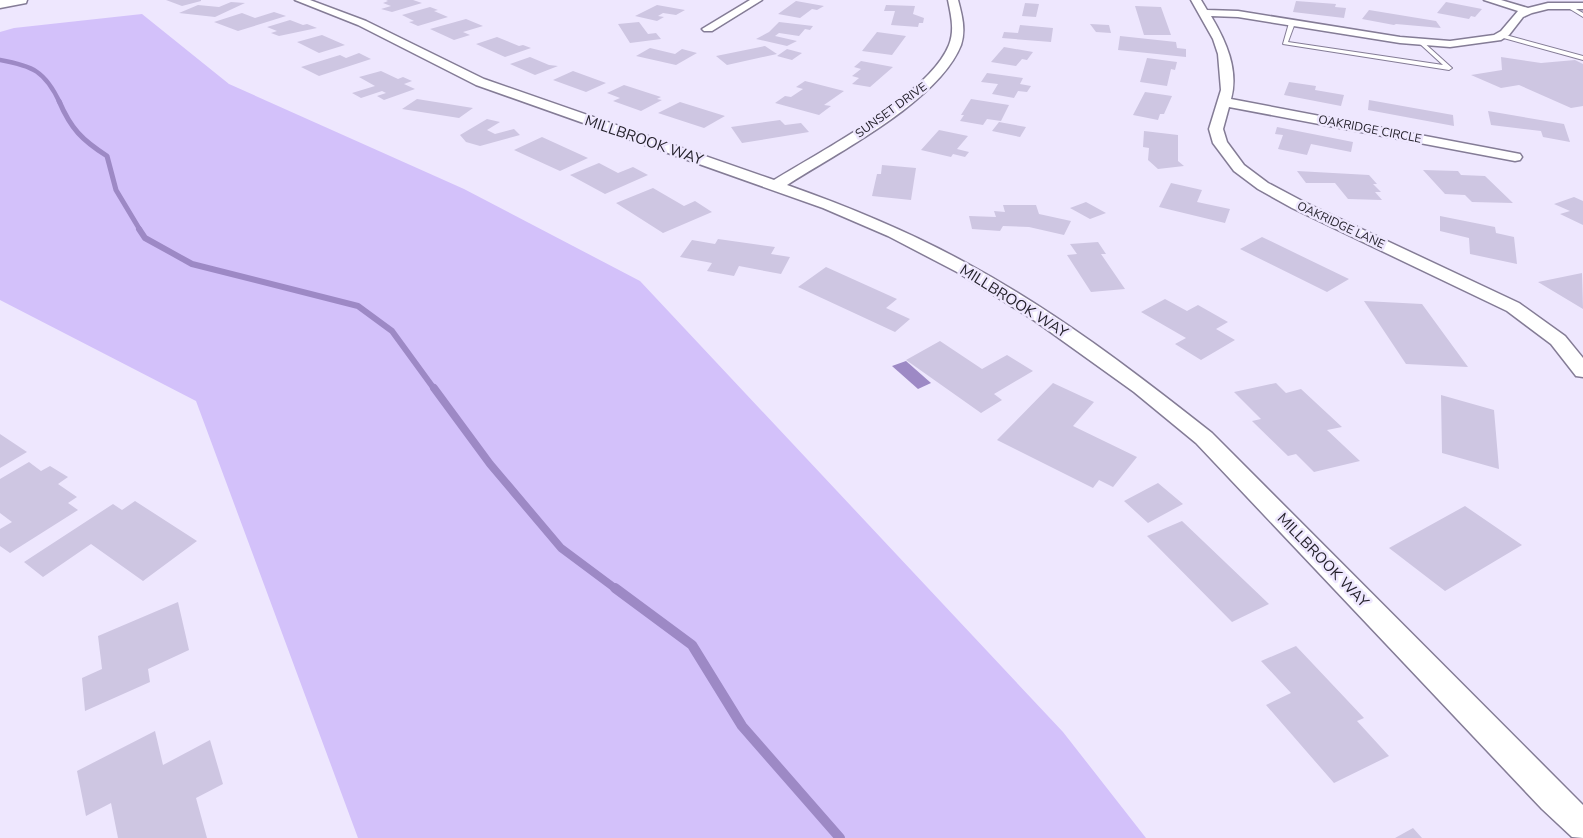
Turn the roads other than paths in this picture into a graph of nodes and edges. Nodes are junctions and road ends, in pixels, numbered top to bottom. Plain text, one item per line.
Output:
1 (22, 0) edge
2 (300, 0) edge
3 (757, 0) edge
4 (953, 0) edge
5 (1488, 0) edge
6 (0, 4) edge
7 (1200, 6) edge
8 (1567, 6) junction
9 (1583, 6) edge
10 (1528, 11) junction
11 (1583, 15) edge
12 (1292, 23) junction
13 (708, 29) dead end
14 (1502, 36) junction
15 (1421, 42) junction
16 (1583, 58) edge
17 (1225, 102) junction
18 (1515, 157) dead end
19 (775, 186) junction
20 (1583, 371) edge
21 (1583, 826) edge

1 - 6 street
2 - 19 street, MILLBROOK WAY
3 - 13 street
4 - 19 street, SUNSET DRIVE
5 - 10 street
7 - 12 street
7 - 17 street, OAKRIDGE LANE
8 - 9 street
8 - 10 street
8 - 11 lane
10 - 14 street
12 - 15 street
12 - 15 lane
14 - 15 street
14 - 16 lane
17 - 18 street, OAKRIDGE CIRCLE
17 - 20 street, OAKRIDGE LANE
19 - 21 street, MILLBROOK WAY

